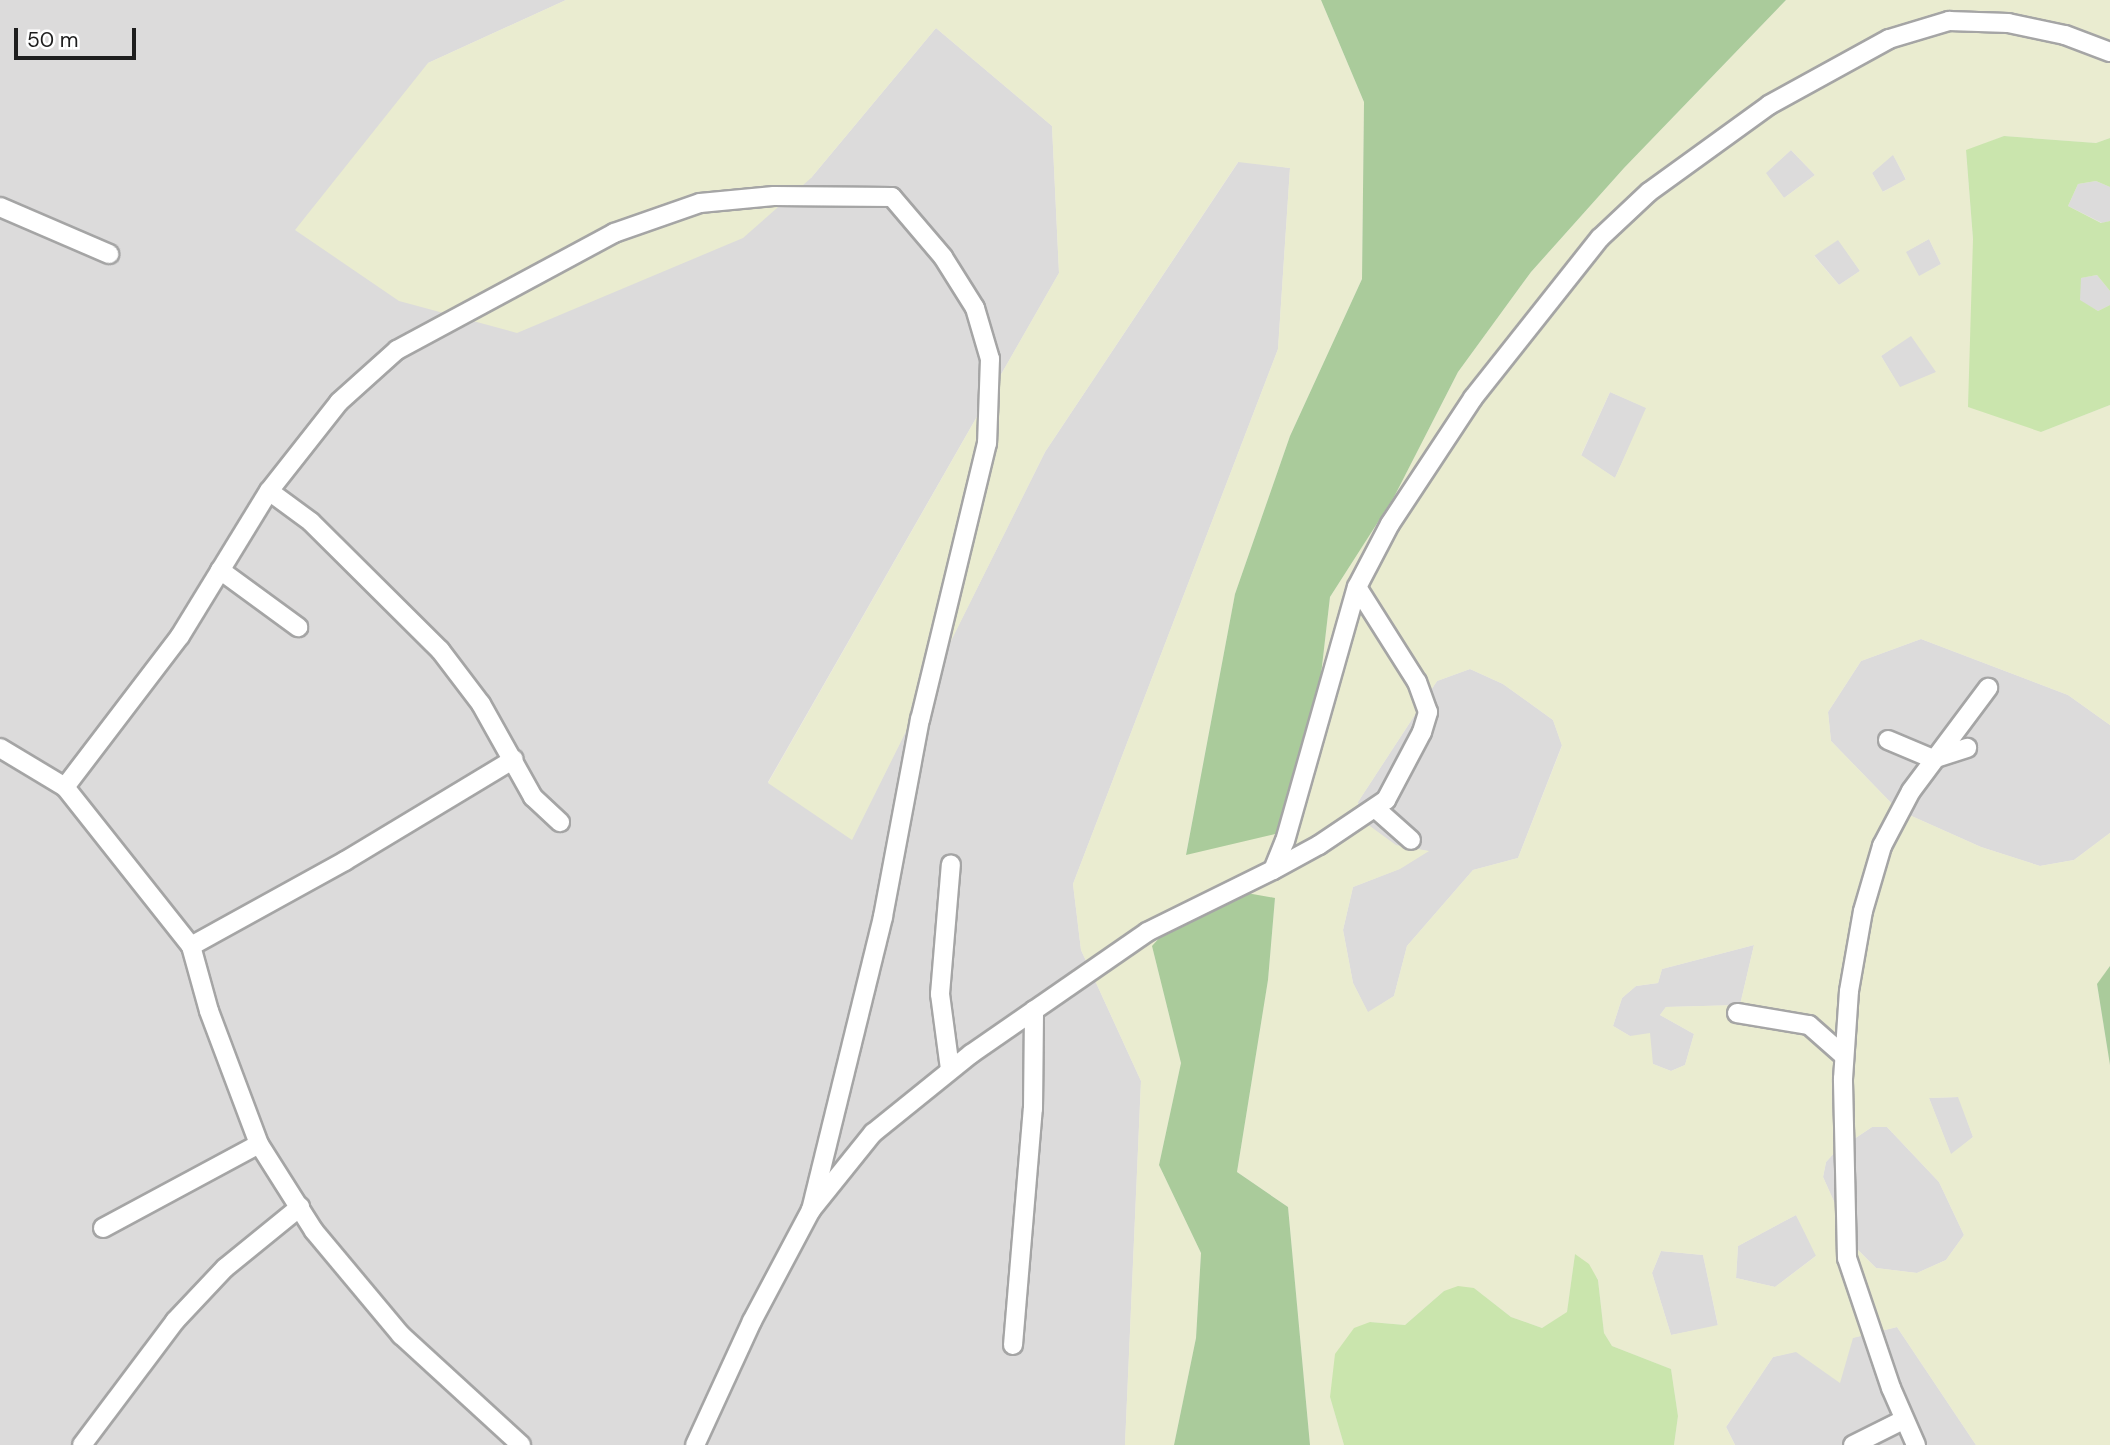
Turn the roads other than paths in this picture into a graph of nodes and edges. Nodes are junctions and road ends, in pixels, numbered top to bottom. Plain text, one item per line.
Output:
1 (2110, 52) edge
2 (0, 207) edge
3 (109, 254) dead end
4 (269, 491) junction
5 (220, 570) junction
6 (1357, 587) junction
7 (299, 627) dead end
8 (1988, 688) dead end
9 (1888, 740) dead end
10 (0, 748) edge
11 (1967, 748) dead end
12 (514, 758) junction
13 (1933, 759) junction
14 (65, 787) junction
15 (1375, 808) junction
16 (560, 822) dead end
17 (1411, 841) dead end
18 (951, 864) dead end
19 (1273, 870) junction
20 (191, 946) junction
21 (1034, 1010) junction
22 (1737, 1013) dead end
23 (1843, 1055) junction
24 (950, 1069) junction
25 (259, 1144) junction
26 (300, 1207) junction
27 (811, 1210) junction
28 (103, 1228) dead end
29 (1013, 1345) dead end
30 (1903, 1420) junction
31 (82, 1445) edge
32 (521, 1445) edge
33 (695, 1445) edge
34 (1853, 1445) edge
35 (1916, 1445) edge

1 - 6 street
2 - 3 street
4 - 5 street
4 - 12 street
4 - 27 street
5 - 7 street
5 - 14 street
6 - 15 street
6 - 19 street
8 - 13 street
9 - 13 street
10 - 14 street
11 - 13 street
12 - 16 street
12 - 20 street
13 - 23 street
14 - 20 street
15 - 17 street
15 - 19 street
18 - 24 street
19 - 21 street
20 - 25 street
21 - 24 street
21 - 29 street
22 - 23 street
23 - 30 street
24 - 27 street
25 - 26 street
25 - 28 street
26 - 31 street
26 - 32 street
27 - 33 street
30 - 34 street
30 - 35 street

